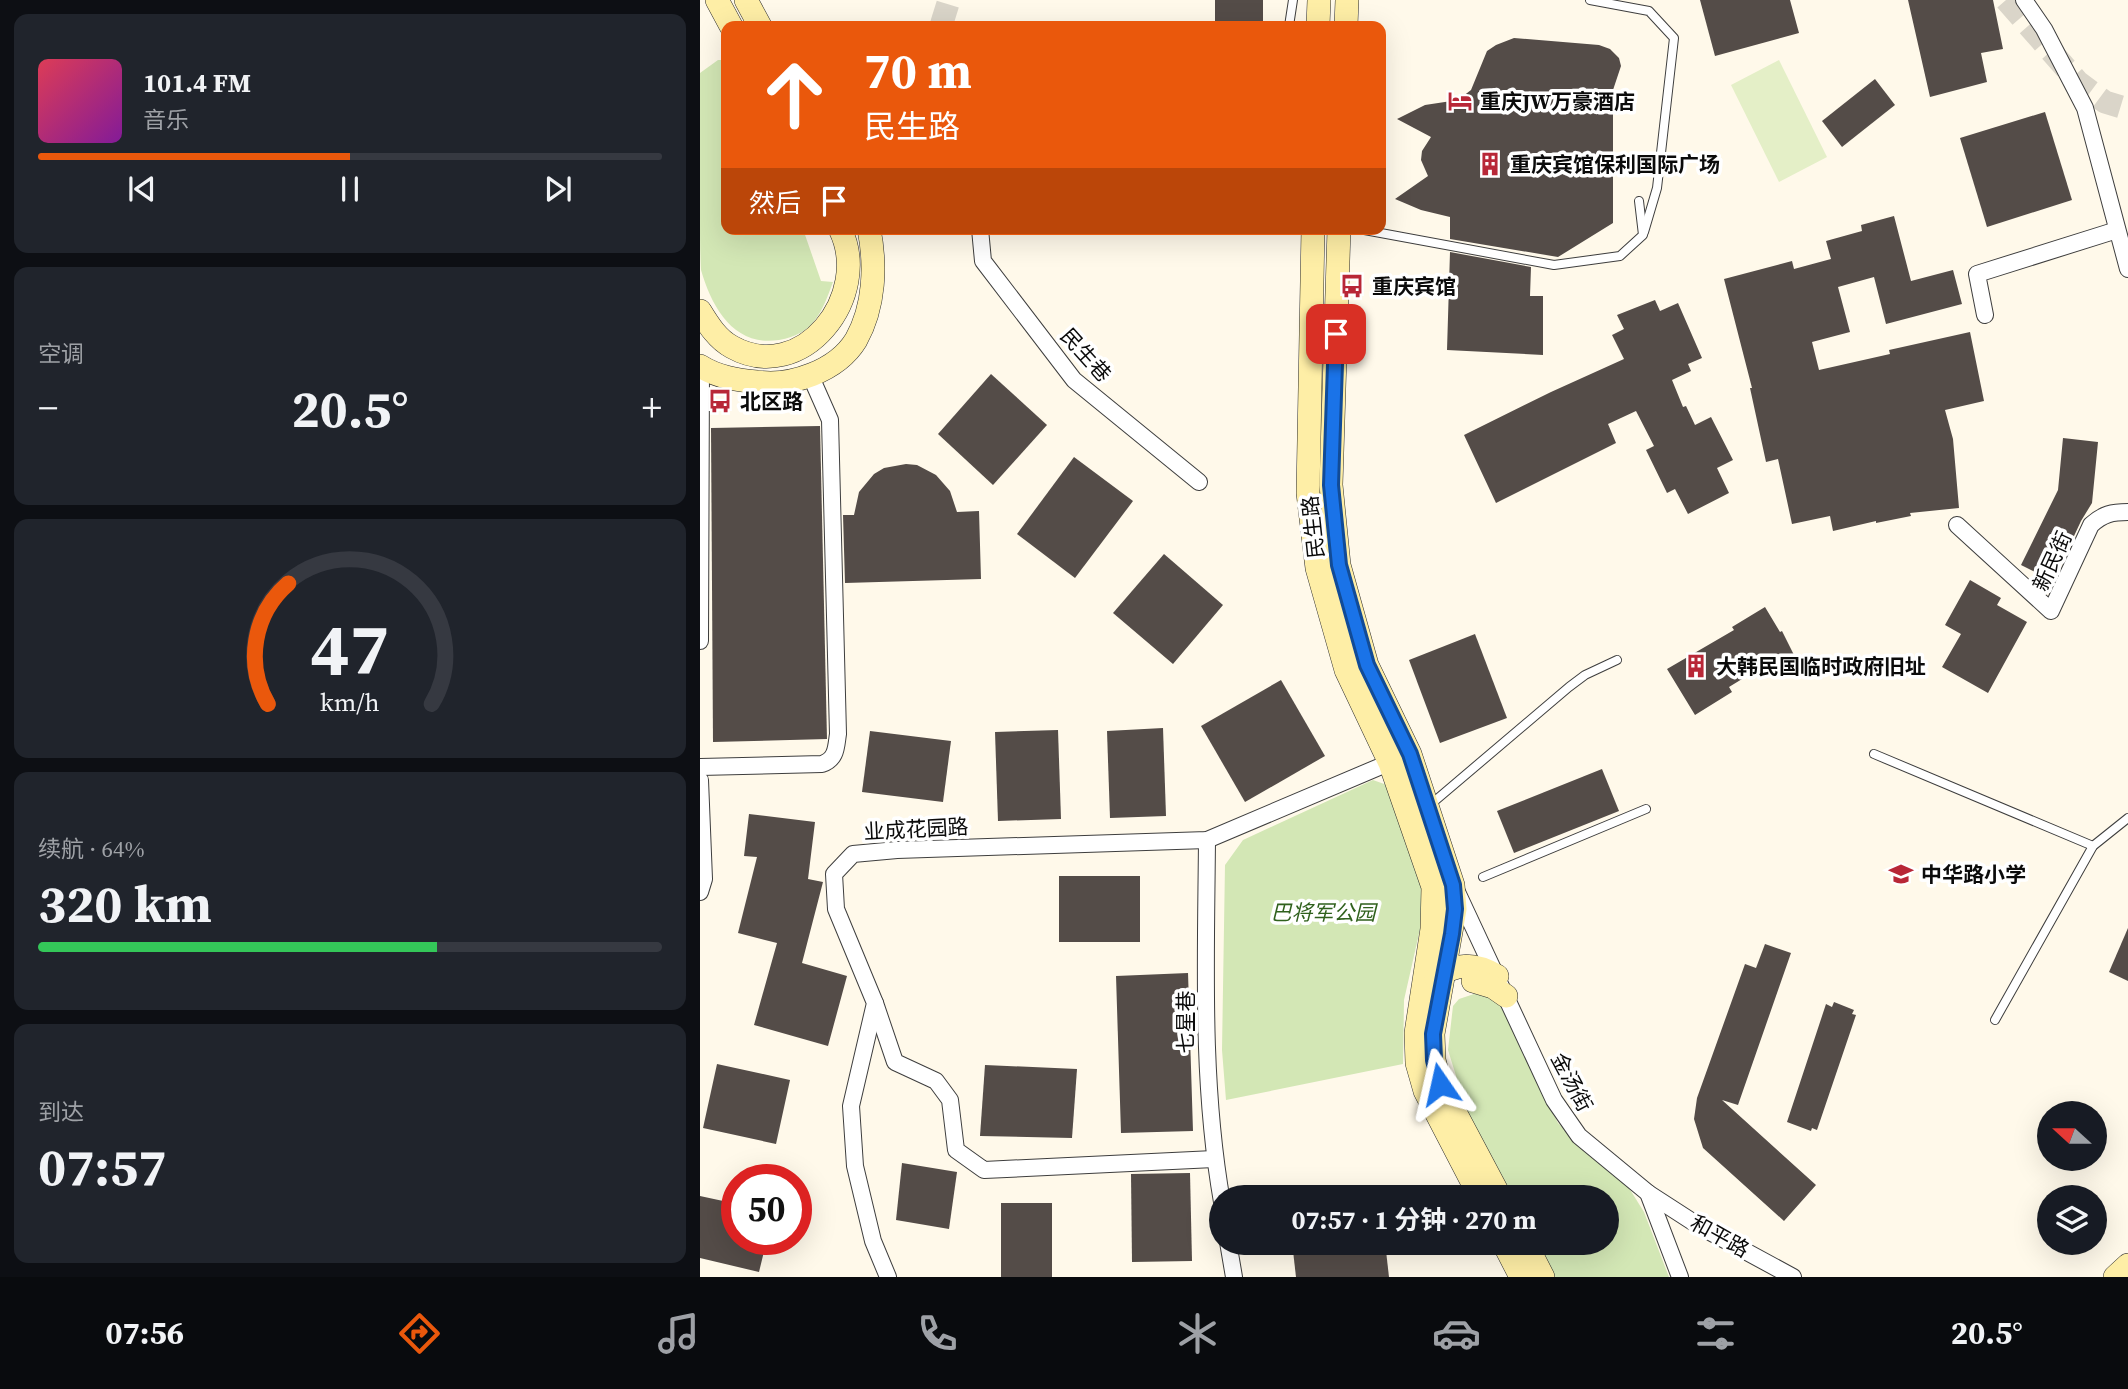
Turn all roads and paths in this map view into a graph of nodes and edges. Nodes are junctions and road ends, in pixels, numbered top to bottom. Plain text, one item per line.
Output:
1 (717, 0) edge
2 (746, 0) edge
3 (1293, 0) edge
4 (1319, 0) edge
5 (1347, 0) edge
6 (1590, 0) edge
7 (2024, 0) edge
8 (728, 21) edge
9 (757, 21) edge
10 (1290, 21) edge
11 (1318, 21) edge
12 (1346, 21) edge
13 (1639, 201) dead end
14 (2117, 230) junction
15 (1386, 234) edge
16 (1643, 234) junction
17 (843, 235) edge
18 (870, 235) edge
19 (881, 235) edge
20 (981, 235) edge
21 (1313, 235) edge
22 (1339, 235) edge
23 (874, 258) junction
24 (2128, 265) edge
25 (700, 311) edge
26 (1985, 315) dead end
27 (701, 367) edge
28 (811, 377) junction
29 (1199, 482) dead end
30 (2128, 512) edge
31 (1957, 525) dead end
32 (700, 641) edge
33 (1617, 660) dead end
34 (1874, 754) dead end
35 (1400, 759) junction
36 (700, 767) edge
37 (700, 780) edge
38 (700, 792) edge
39 (1428, 807) junction
40 (1646, 809) dead end
41 (2128, 818) edge
42 (1207, 840) junction
43 (2093, 846) junction
44 (1483, 877) dead end
45 (1443, 886) junction
46 (700, 892) edge
47 (1444, 972) junction
48 (1501, 986) junction
49 (875, 1003) junction
50 (1429, 1004) junction
51 (1995, 1020) dead end
52 (1214, 1159) junction
53 (1219, 1185) edge
54 (1474, 1185) edge
55 (1494, 1185) edge
56 (1648, 1193) junction
57 (1230, 1255) edge
58 (1507, 1255) edge
59 (1532, 1255) edge
60 (2128, 1265) edge
61 (1513, 1273) edge
62 (888, 1277) edge
63 (1234, 1277) edge
64 (1543, 1277) edge
65 (1680, 1277) edge
66 (1793, 1277) edge
67 (2115, 1277) edge

1 - 8 main road
2 - 9 main road
3 - 10 lane
4 - 11 main road
5 - 12 main road
6 - 16 lane
7 - 14 street
13 - 16 lane
14 - 24 street
14 - 26 street
15 - 16 lane
17 - 25 main road
18 - 23 main road
19 - 23 main road
20 - 29 street, 民生巷
21 - 35 main road, 民生路
22 - 35 main road, 民生路
23 - 28 main road
27 - 28 main road
27 - 32 street
28 - 36 street
30 - 31 street, 新民街
33 - 39 lane
34 - 43 lane
35 - 39 main road, 民生路
35 - 42 street, 业成花园路
35 - 45 main road, 民生路
37 - 38 street
38 - 46 street
39 - 45 main road, 民生路
40 - 44 lane
41 - 43 lane
42 - 49 street, 业成花园路
42 - 52 street, 七星巷
43 - 51 lane
45 - 47 main road
45 - 48 street, 金汤街
45 - 50 main road
47 - 48 main road
47 - 50 main road
48 - 50 main road
48 - 56 street, 金汤街
49 - 52 street, 业成花园路
49 - 62 street
50 - 54 main road
50 - 55 main road
52 - 53 street, 七星巷
56 - 65 street, 金汤街
56 - 66 street, 和平路
57 - 63 street
58 - 61 main road
59 - 64 main road
60 - 67 main road

